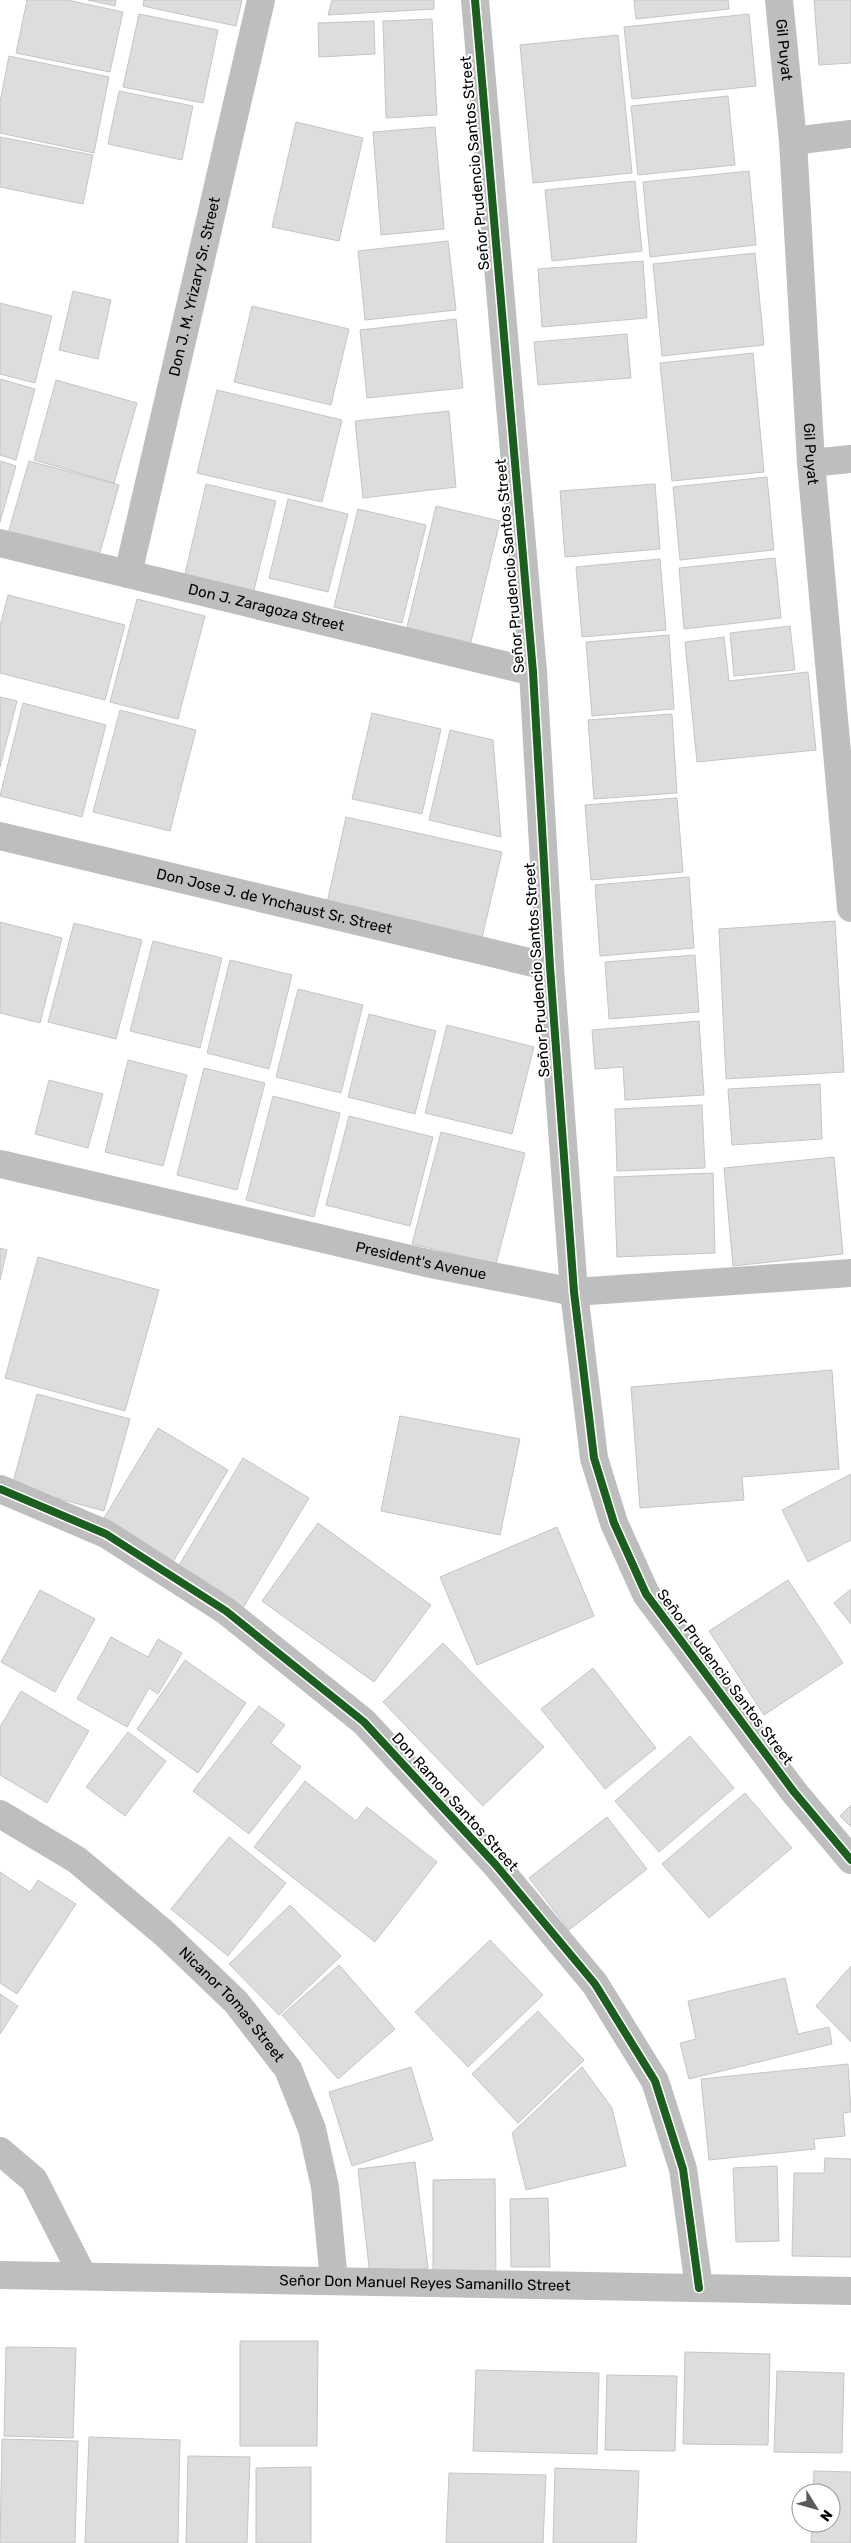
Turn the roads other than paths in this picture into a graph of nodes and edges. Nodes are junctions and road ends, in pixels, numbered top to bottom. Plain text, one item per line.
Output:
1 (261, 0) edge
2 (475, 0) edge
3 (779, 0) edge
4 (851, 134) edge
5 (793, 141) junction
6 (851, 459) edge
7 (811, 463) junction
8 (0, 543) edge
9 (128, 574) junction
10 (533, 672) junction
11 (0, 836) edge
12 (851, 908) edge
13 (550, 967) junction
14 (0, 1164) edge
15 (851, 1274) edge
16 (574, 1292) junction
17 (0, 1489) edge
18 (0, 1814) edge
19 (851, 1860) edge
20 (0, 2151) edge
21 (0, 2275) edge
22 (83, 2276) junction
23 (334, 2281) junction
24 (700, 2288) junction
25 (851, 2291) edge

1 - 9 street, Don J. M. Yrizary Sr. Street
2 - 10 street, Señor Prudencio Santos Street
3 - 5 street, Gil Puyat
4 - 5 street
5 - 7 street, Gil Puyat
6 - 7 street
7 - 12 street, Gil Puyat
8 - 9 street, Don J. Zaragoza Street
9 - 10 street, Don J. Zaragoza Street
10 - 13 street, Señor Prudencio Santos Street
11 - 13 street, Don Jose J. de Ynchaust Sr. Street
13 - 16 street, Señor Prudencio Santos Street
14 - 16 street, President's Avenue
15 - 16 street, President's Avenue
16 - 19 street, Señor Prudencio Santos Street
17 - 24 street, Don Ramon Santos Street
18 - 23 street, Nicanor Tomas Street
20 - 22 street
21 - 22 street, Señor Don Manuel Reyes Samanillo Street
22 - 23 street, Señor Don Manuel Reyes Samanillo Street
23 - 24 street, Señor Don Manuel Reyes Samanillo Street
24 - 25 street, Señor Don Manuel Reyes Samanillo Street

